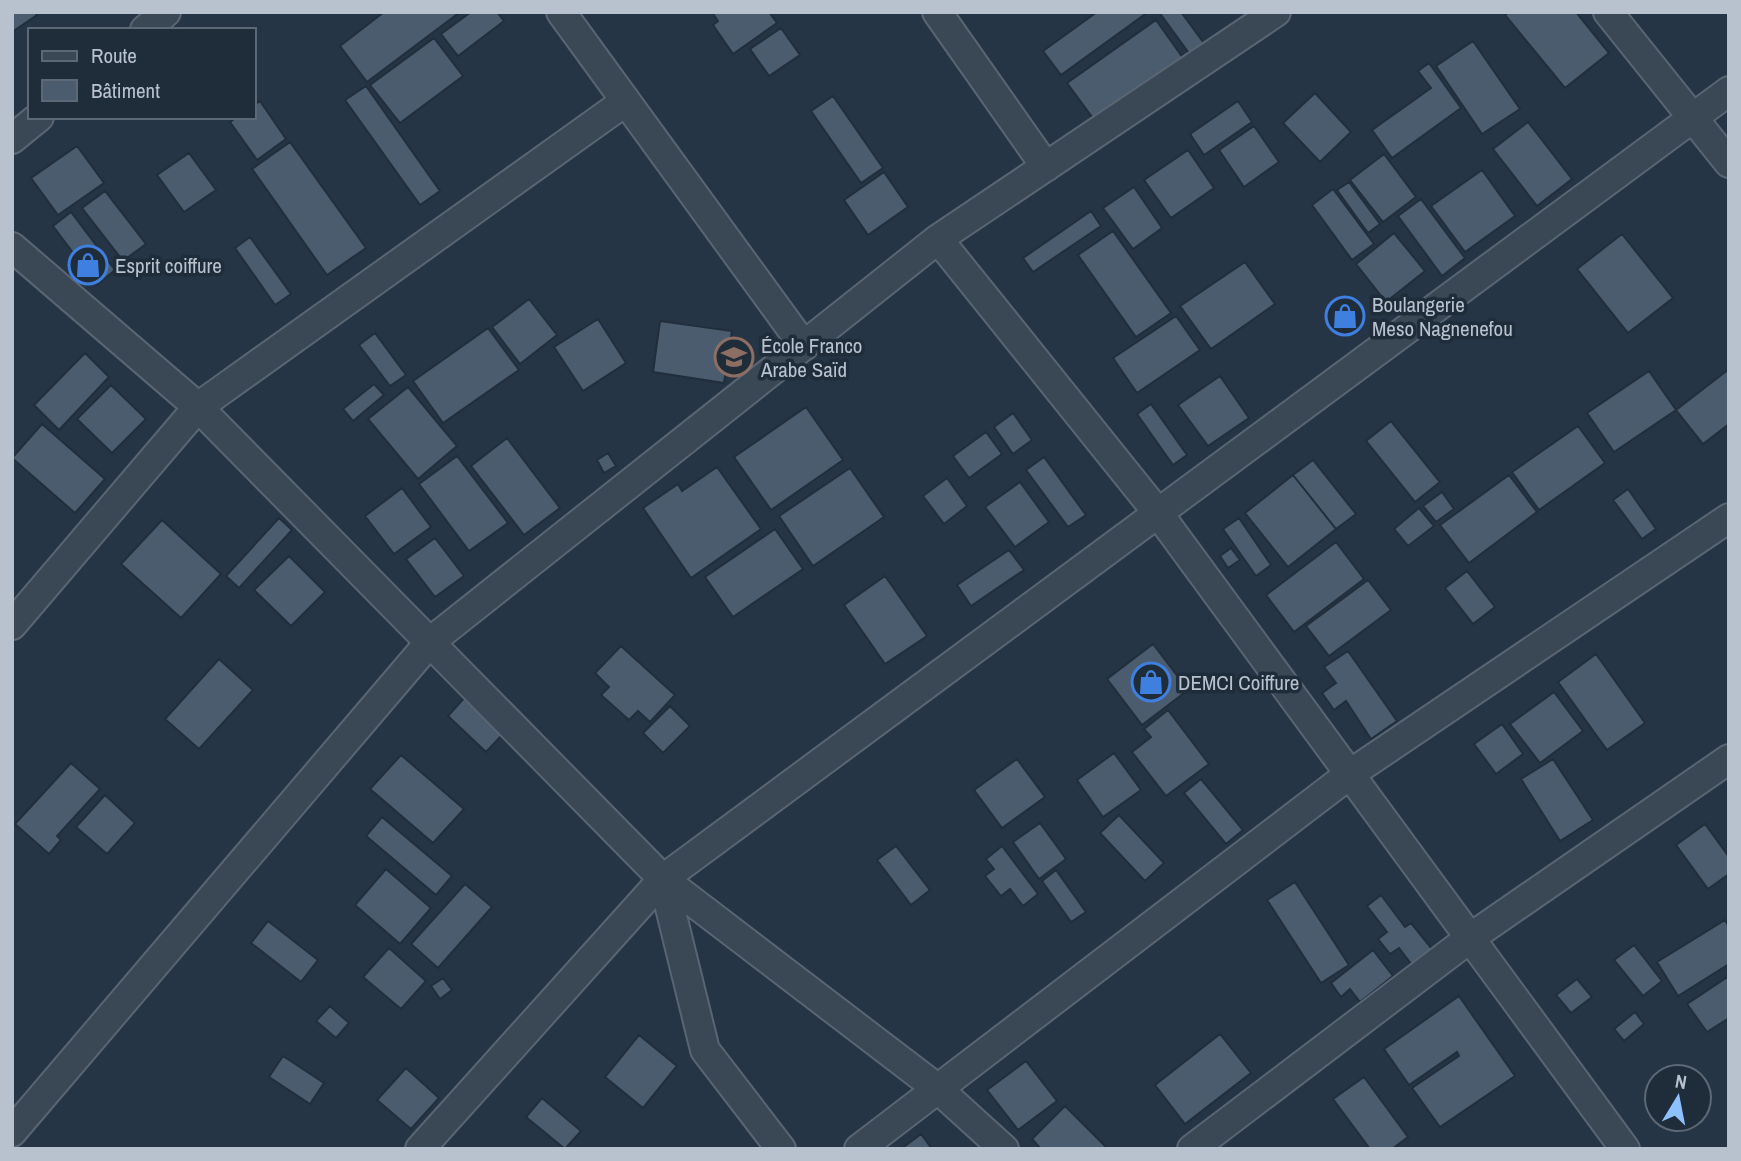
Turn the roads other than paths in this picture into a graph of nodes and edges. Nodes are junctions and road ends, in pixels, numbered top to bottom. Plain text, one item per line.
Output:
1 (166, 12) edge
2 (561, 12) edge
3 (937, 12) edge
4 (1276, 12) edge
5 (1608, 12) edge
6 (147, 28) edge
7 (1729, 91) edge
8 (626, 101) junction
9 (1692, 117) junction
10 (37, 119) edge
11 (12, 139) edge
12 (1729, 163) edge
13 (1046, 167) junction
14 (939, 239) junction
15 (12, 247) edge
16 (804, 346) junction
17 (198, 407) junction
18 (1158, 513) junction
19 (1729, 518) edge
20 (12, 625) edge
21 (430, 642) junction
22 (1729, 759) edge
23 (1350, 774) junction
24 (663, 879) junction
25 (1470, 938) junction
26 (938, 1089) junction
27 (12, 1132) edge
28 (420, 1149) edge
29 (781, 1149) edge
30 (859, 1149) edge
31 (1004, 1149) edge
32 (1192, 1149) edge
33 (1625, 1149) edge

1 - 6 street
2 - 8 street
3 - 13 street
4 - 13 street
5 - 9 street
7 - 9 street
8 - 16 street
8 - 17 street
9 - 12 street
9 - 18 street
10 - 11 street
13 - 14 street
14 - 16 street
14 - 18 street
15 - 17 street
16 - 21 street
17 - 20 street
17 - 21 street
18 - 23 street
18 - 24 street
19 - 23 street
21 - 24 street
21 - 27 street
22 - 25 street
23 - 25 street
23 - 26 street
24 - 26 street
24 - 28 street
24 - 29 street
25 - 32 street
25 - 33 street
26 - 30 street
26 - 31 street

